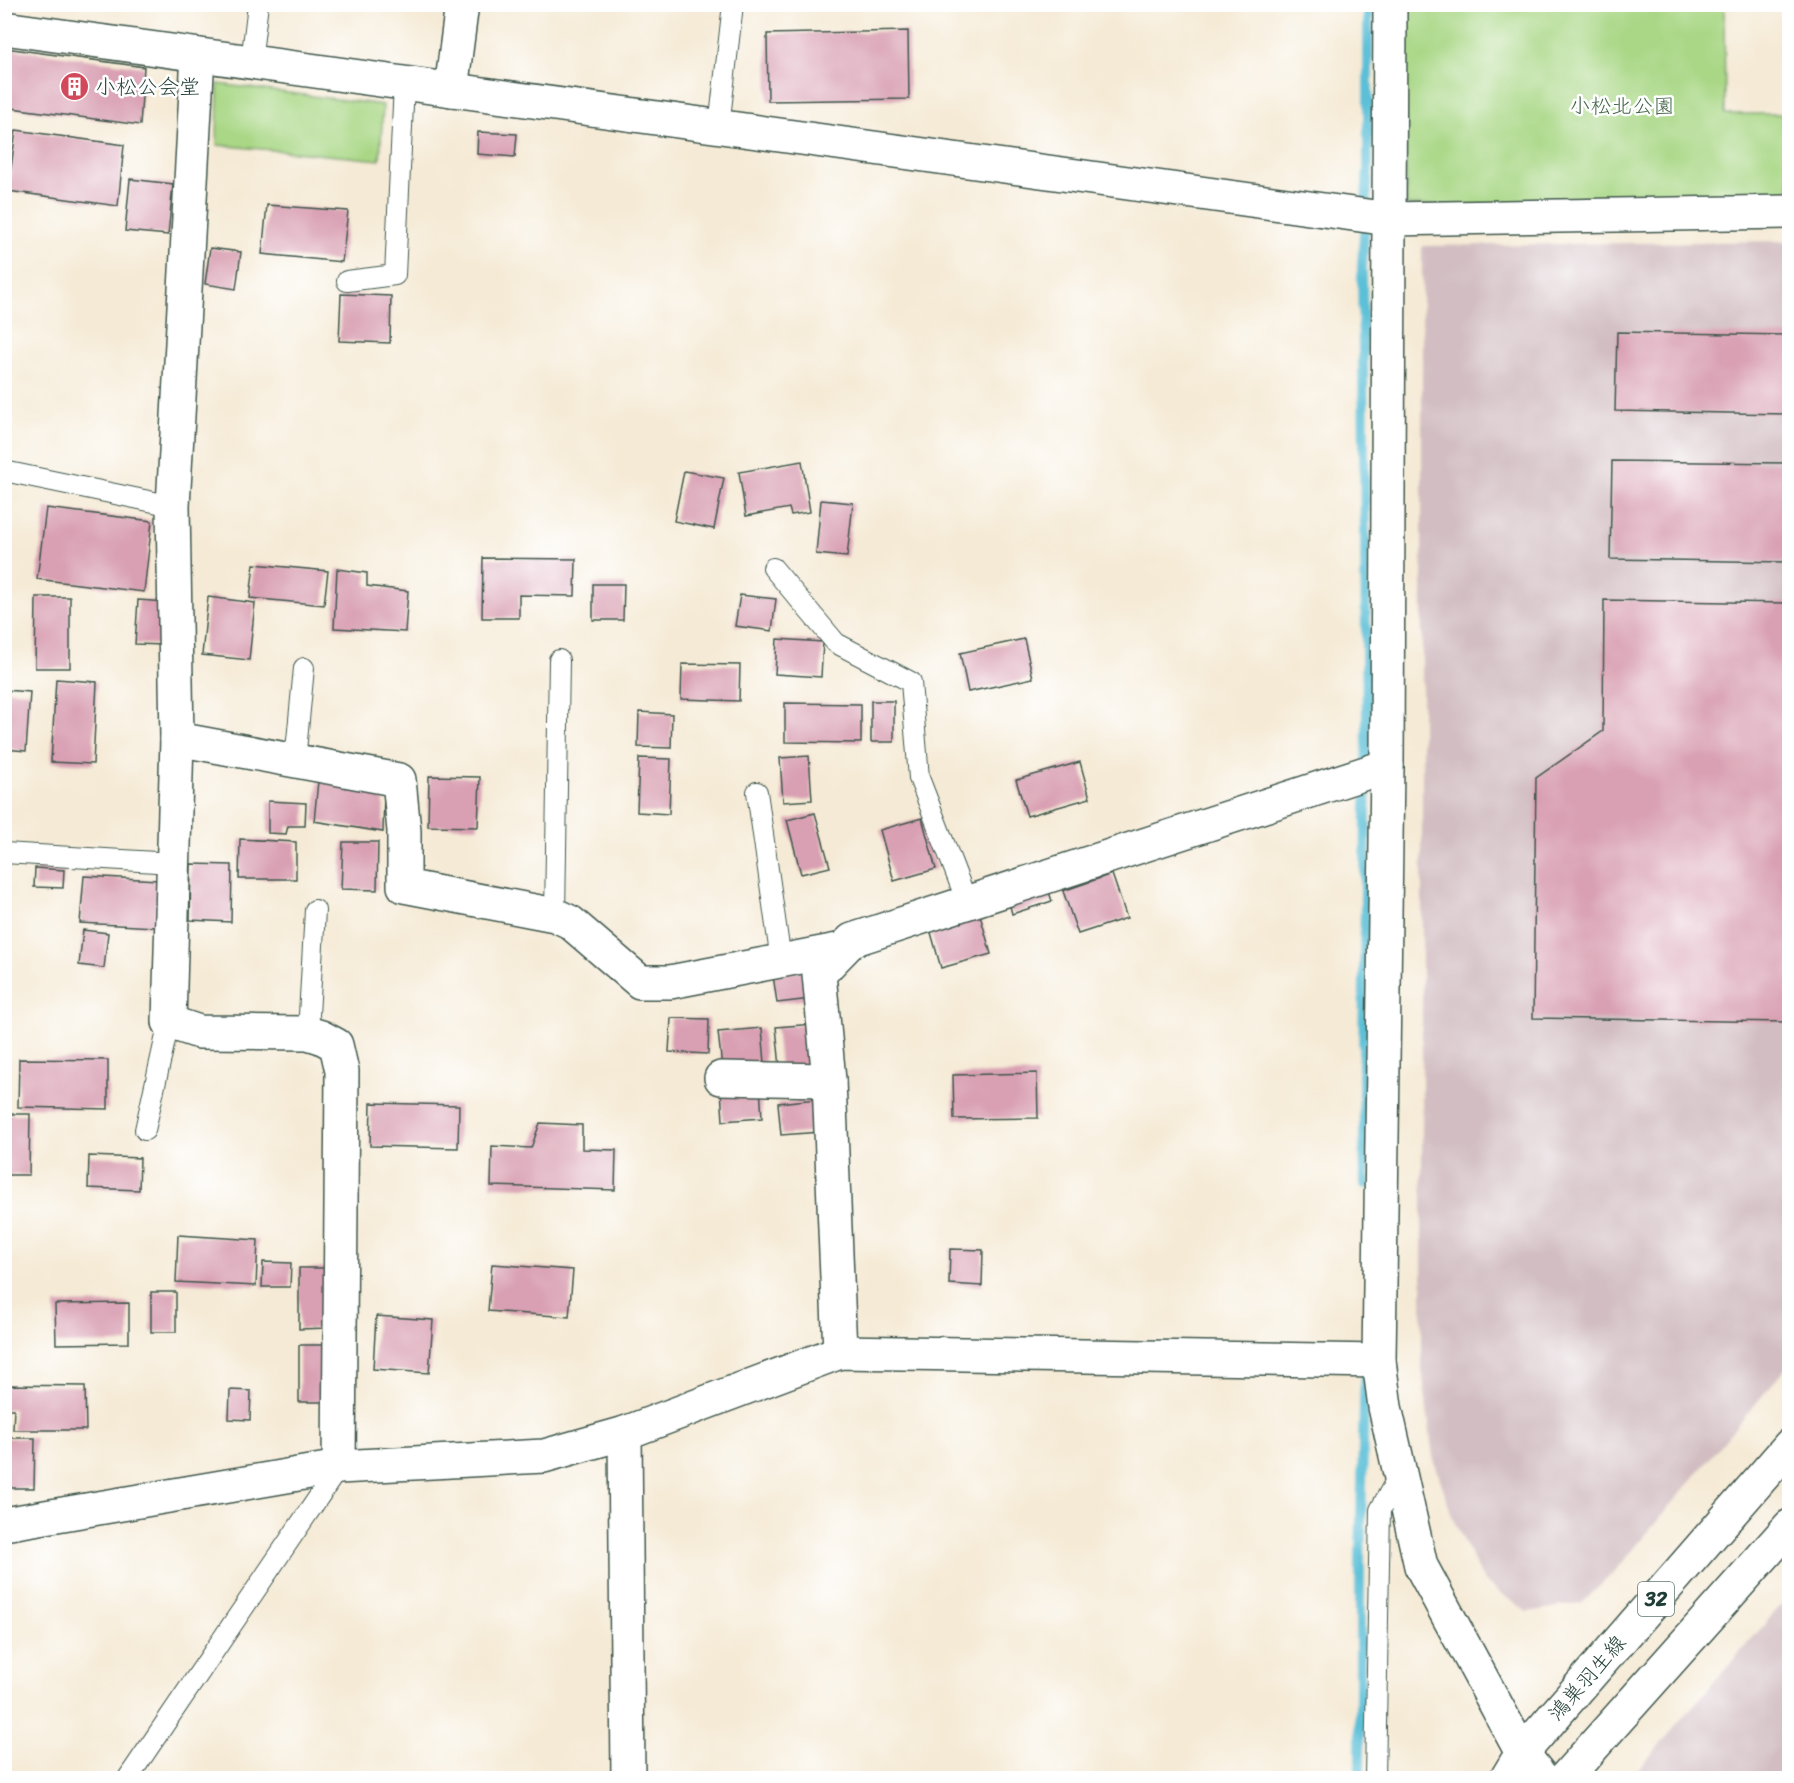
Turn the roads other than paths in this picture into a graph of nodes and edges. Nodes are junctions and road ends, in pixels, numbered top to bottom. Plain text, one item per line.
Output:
1 (258, 4) edge
2 (462, 4) edge
3 (733, 4) edge
4 (1390, 4) edge
5 (4, 28) edge
6 (198, 55) junction
7 (251, 62) junction
8 (404, 84) junction
9 (451, 90) junction
10 (720, 127) junction
11 (1790, 212) edge
12 (1389, 219) junction
13 (347, 281) dead end
14 (4, 471) edge
15 (173, 506) junction
16 (773, 568) dead end
17 (559, 660) dead end
18 (304, 668) dead end
19 (177, 739) junction
20 (295, 761) junction
21 (1387, 766) junction
22 (757, 792) dead end
23 (4, 853) edge
24 (173, 863) junction
25 (967, 902) junction
26 (315, 910) dead end
27 (555, 915) junction
28 (843, 949) junction
29 (781, 961) junction
30 (169, 1022) junction
31 (308, 1033) junction
32 (721, 1078) dead end
33 (829, 1080) junction
34 (145, 1131) dead end
35 (840, 1352) junction
36 (1379, 1361) junction
37 (625, 1433) junction
38 (1790, 1445) edge
39 (339, 1467) junction
40 (1400, 1473) junction
41 (4, 1524) edge
42 (1790, 1526) edge
43 (1514, 1766) edge
44 (128, 1779) edge
45 (628, 1779) edge
46 (1375, 1779) edge
47 (1542, 1779) edge
48 (1565, 1779) edge

1 - 7 lane
2 - 9 street
3 - 10 lane
4 - 12 street
5 - 6 street
6 - 7 street
6 - 15 street
7 - 8 street
8 - 9 street
8 - 13 lane
9 - 10 street
10 - 12 street
11 - 12 street
12 - 21 street
14 - 15 lane
15 - 19 street
16 - 25 lane
17 - 27 lane
18 - 20 lane
19 - 20 street
19 - 24 street
20 - 27 street
21 - 25 street
21 - 36 street
22 - 29 lane
23 - 24 lane
24 - 30 street
25 - 28 street
26 - 31 lane
27 - 29 street
28 - 29 street
28 - 33 street
30 - 31 street
30 - 34 lane
31 - 39 street
32 - 33 street
33 - 35 street
35 - 36 street
35 - 37 street
36 - 40 street
37 - 39 street
37 - 45 street
38 - 43 street, 鴻巣羽生線 / 32
39 - 41 street
39 - 44 lane
40 - 43 street
40 - 46 lane
42 - 48 street, 32
43 - 47 street

